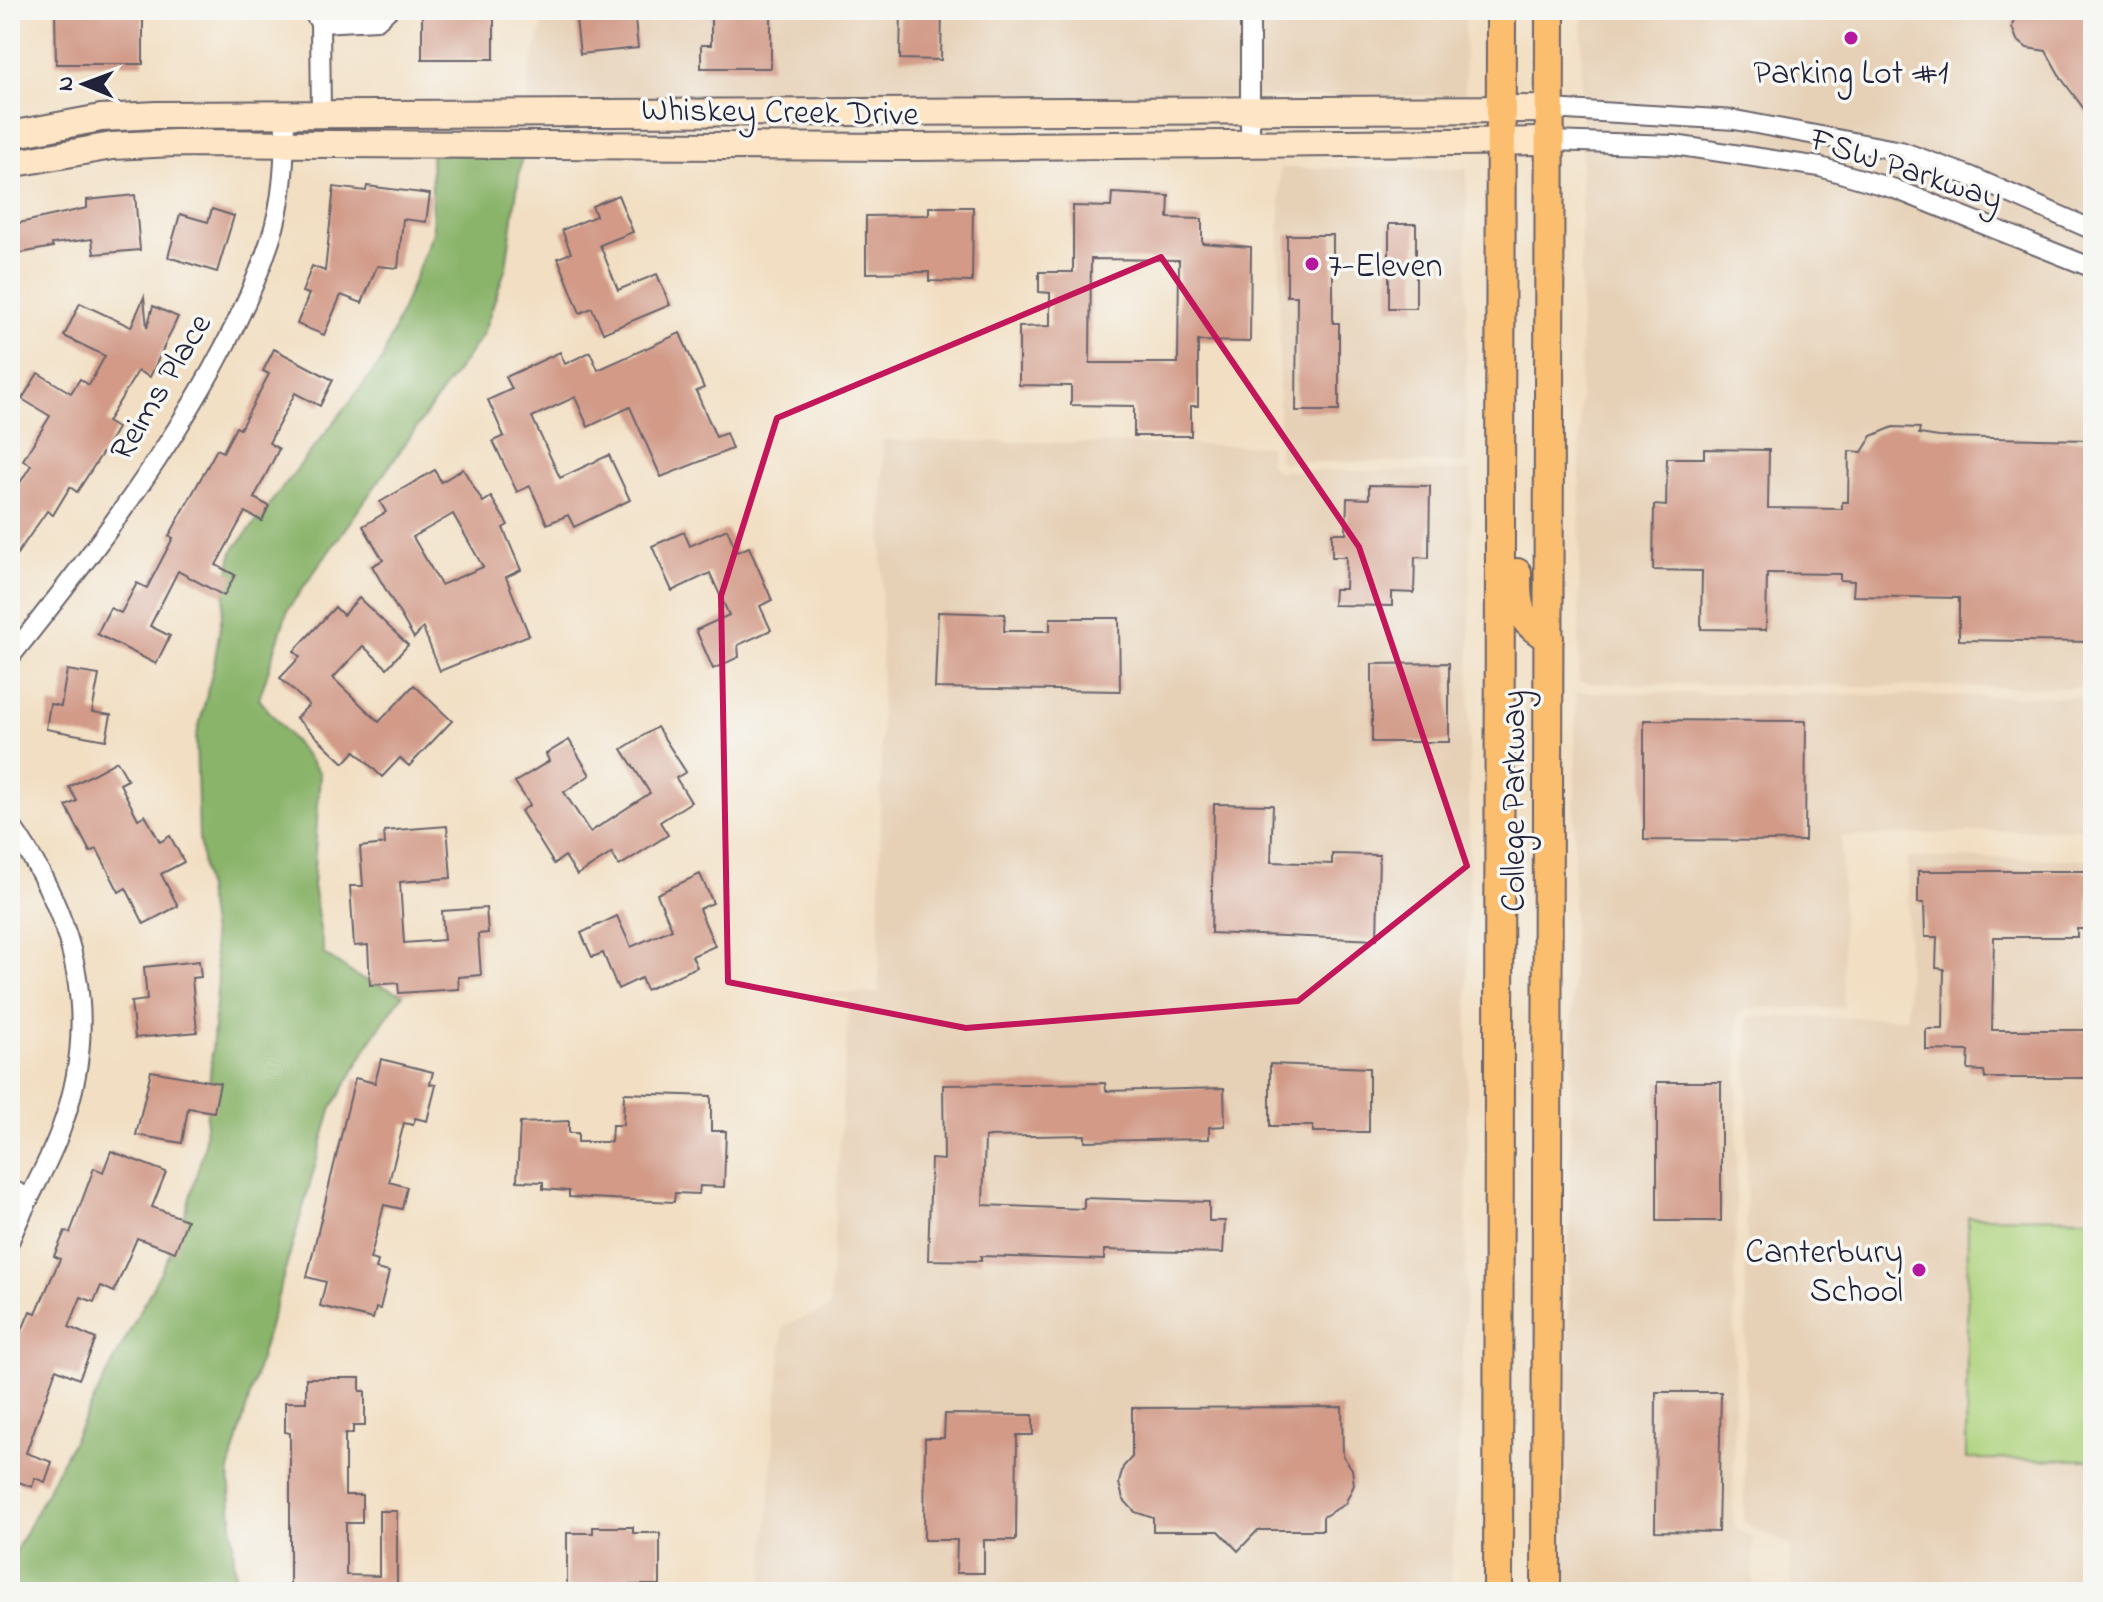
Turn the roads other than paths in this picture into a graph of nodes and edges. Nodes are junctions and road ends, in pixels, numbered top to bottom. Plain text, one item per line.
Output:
1 (388, 10) edge
2 (1250, 10) edge
3 (1501, 10) edge
4 (1550, 10) edge
5 (316, 17) edge
6 (1501, 107) junction
7 (1249, 108) junction
8 (1550, 109) junction
9 (285, 114) junction
10 (321, 114) junction
11 (10, 135) edge
12 (1501, 140) junction
13 (1550, 141) junction
14 (285, 143) junction
15 (1250, 144) junction
16 (10, 164) edge
17 (2093, 230) edge
18 (2093, 268) edge
19 (1501, 455) junction
20 (1549, 638) junction
21 (10, 657) edge
22 (10, 824) edge
23 (10, 1189) edge
24 (29, 1198) junction
25 (10, 1240) edge
26 (1498, 1592) edge
27 (1546, 1592) edge

1 - 5 street
2 - 7 street
3 - 6 main road, College Parkway
4 - 8 main road, College Parkway
5 - 10 street
6 - 7 street, Whiskey Creek Drive
6 - 8 street, Whiskey Creek Drive
6 - 12 main road, College Parkway
7 - 10 street, Whiskey Creek Drive
7 - 15 street
8 - 13 main road, College Parkway
8 - 17 street, FSW Parkway
9 - 10 street, Whiskey Creek Drive
9 - 11 street, Whiskey Creek Drive
9 - 14 street, Reims Place
12 - 13 street, Whiskey Creek Drive
12 - 15 street, Whiskey Creek Drive
12 - 19 main road, College Parkway
13 - 18 street, FSW Parkway
13 - 20 main road, College Parkway
14 - 15 street, Whiskey Creek Drive
14 - 16 street, Whiskey Creek Drive
14 - 21 street, Reims Place
19 - 20 main road
19 - 26 main road, College Parkway
20 - 27 main road, College Parkway
22 - 24 street
23 - 24 street
24 - 25 street

